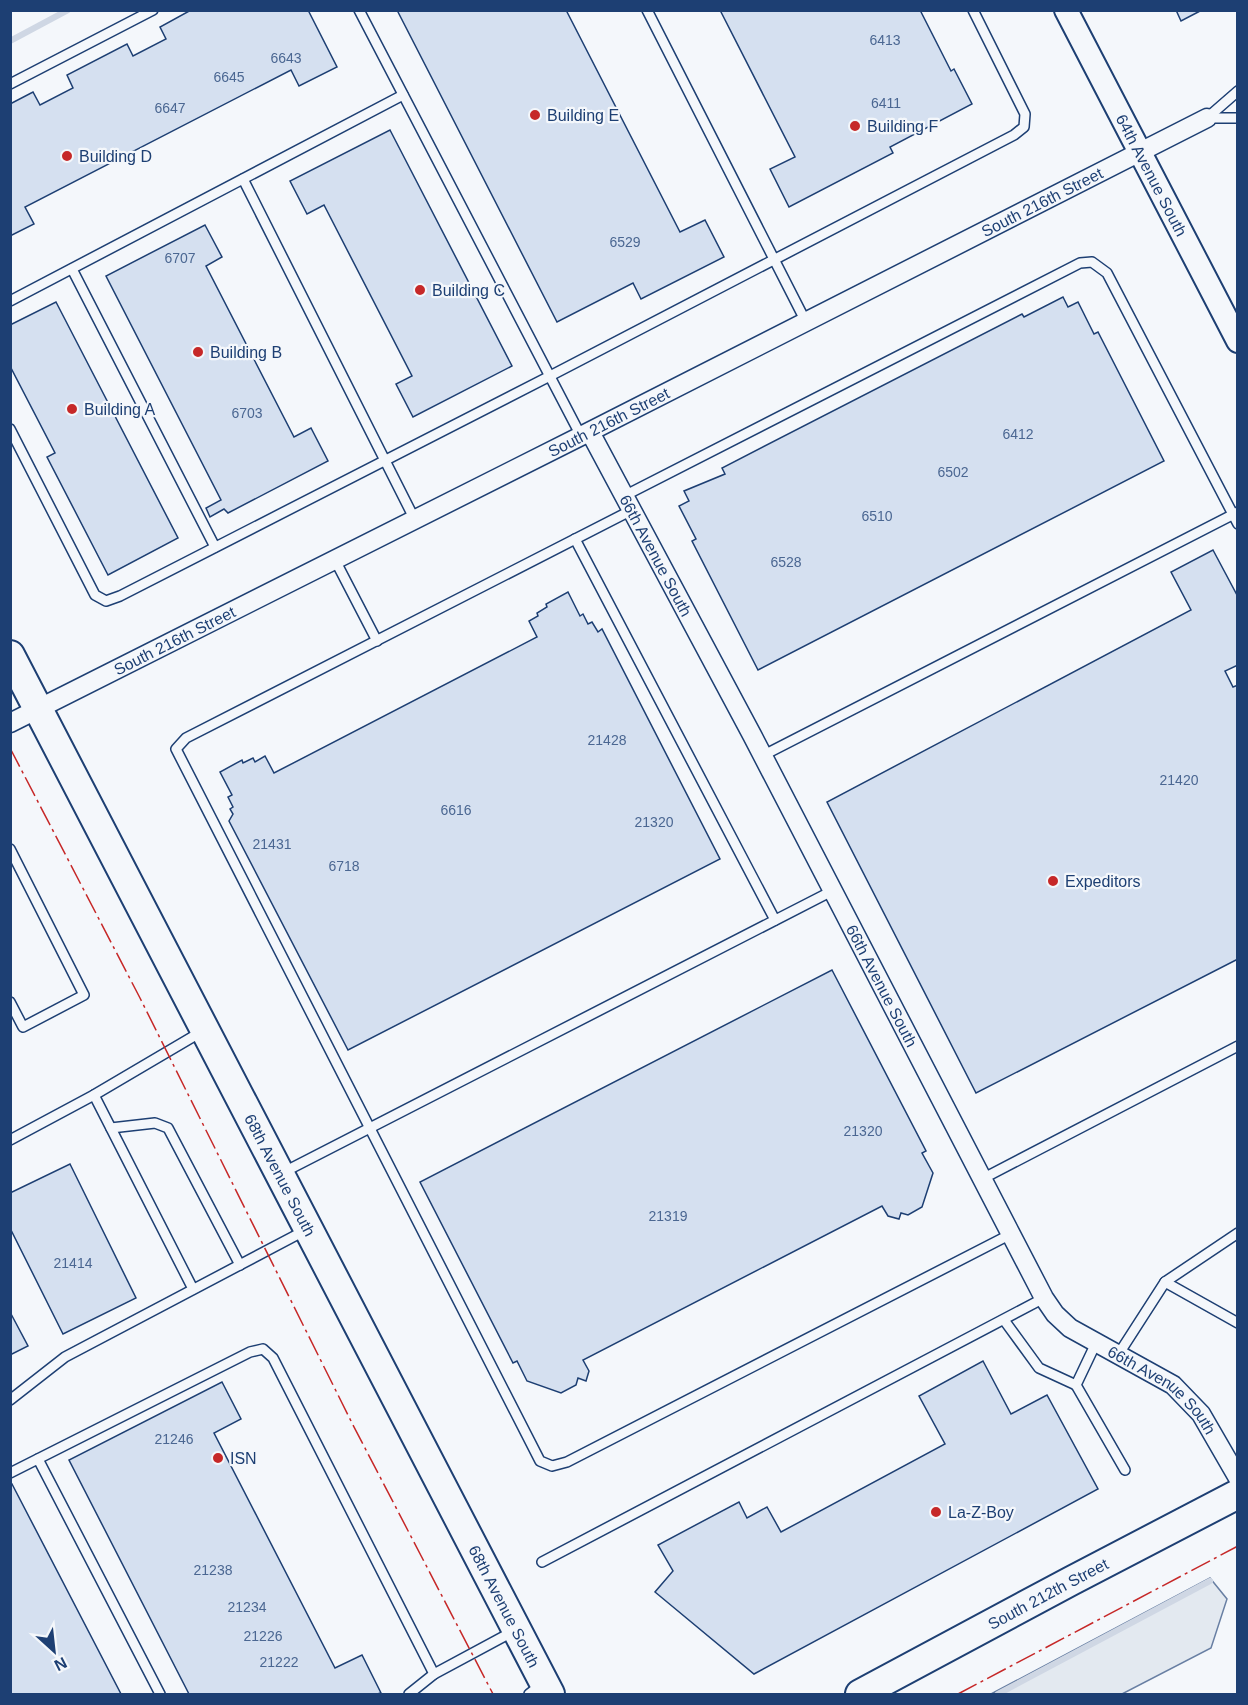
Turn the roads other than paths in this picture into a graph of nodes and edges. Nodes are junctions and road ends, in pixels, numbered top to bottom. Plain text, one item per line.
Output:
1 (153, 10) edge
2 (359, 10) edge
3 (647, 10) edge
4 (973, 10) edge
5 (1066, 10) edge
6 (10, 84) edge
7 (1238, 91) edge
8 (403, 95) junction
9 (1207, 118) junction
10 (1238, 118) edge
11 (1139, 152) junction
12 (243, 179) junction
13 (774, 259) junction
14 (72, 268) junction
15 (10, 301) edge
16 (806, 321) junction
17 (1238, 341) edge
18 (550, 376) junction
19 (10, 429) edge
20 (586, 434) junction
21 (385, 460) junction
22 (628, 503) junction
23 (1235, 514) edge
24 (415, 520) junction
25 (1238, 524) edge
26 (576, 539) junction
27 (215, 547) junction
28 (335, 560) junction
29 (377, 641) junction
30 (10, 655) edge
31 (38, 709) junction
32 (10, 723) edge
33 (762, 756) junction
34 (10, 849) edge
35 (832, 891) junction
36 (775, 920) junction
37 (10, 1002) edge
38 (205, 1030) junction
39 (1238, 1046) edge
40 (94, 1095) junction
41 (111, 1128) junction
42 (369, 1128) junction
43 (10, 1140) edge
44 (280, 1174) junction
45 (982, 1179) junction
46 (308, 1229) junction
47 (1238, 1233) edge
48 (1011, 1234) junction
49 (240, 1265) junction
50 (1164, 1282) junction
51 (194, 1289) junction
52 (1044, 1298) junction
53 (1004, 1320) junction
54 (1238, 1323) edge
55 (1096, 1343) junction
56 (1118, 1355) junction
57 (1076, 1385) junction
58 (10, 1400) edge
59 (38, 1459) junction
60 (1125, 1470) dead end
61 (10, 1473) edge
62 (1238, 1478) edge
63 (1238, 1494) edge
64 (542, 1562) dead end
65 (516, 1629) junction
66 (434, 1674) junction
67 (541, 1690) edge
68 (160, 1695) edge
69 (409, 1695) edge
70 (860, 1695) edge

1 - 6 lane
2 - 8 lane
3 - 13 lane
4 - 13 lane
5 - 11 street, 64th Avenue South
7 - 9 lane
8 - 12 lane
8 - 18 lane
9 - 10 lane
9 - 11 street, South 216th Street
11 - 16 street, South 216th Street
11 - 17 street, 64th Avenue South
12 - 14 lane
12 - 21 lane
13 - 16 lane
13 - 18 lane
14 - 15 lane
14 - 27 lane
16 - 20 street, South 216th Street
18 - 20 lane
18 - 21 lane
19 - 27 lane
20 - 22 street, 66th Avenue South
20 - 24 street, South 216th Street
21 - 24 lane
21 - 27 lane
22 - 23 lane
22 - 26 lane
22 - 33 street, 66th Avenue South
23 - 25 lane
23 - 33 lane
24 - 28 street, South 216th Street
26 - 29 lane
26 - 36 lane
28 - 29 lane
28 - 31 street, South 216th Street
29 - 42 lane
30 - 31 main road, 68th Avenue South
31 - 32 street, South 216th Street
31 - 38 main road, 68th Avenue South
33 - 35 street, 66th Avenue South
34 - 37 lane
35 - 36 lane
35 - 45 street, 66th Avenue South
36 - 42 lane
38 - 40 lane
38 - 44 main road, 68th Avenue South
39 - 45 lane
40 - 41 lane
40 - 43 lane
41 - 49 lane
41 - 51 lane
42 - 44 lane
42 - 48 lane
44 - 46 main road, 68th Avenue South
45 - 48 street, 66th Avenue South
46 - 49 lane
46 - 65 main road, 68th Avenue South
47 - 50 lane
48 - 52 street, 66th Avenue South
49 - 51 lane
50 - 54 lane
50 - 56 lane
51 - 58 lane
52 - 53 lane
52 - 55 street, 66th Avenue South
53 - 57 lane
53 - 64 lane
55 - 56 street, 66th Avenue South
55 - 57 lane
56 - 62 street, 66th Avenue South
57 - 60 lane
59 - 61 lane
59 - 66 lane
59 - 68 lane
63 - 70 main road, South 212th Street
65 - 66 lane
65 - 67 main road, 68th Avenue South
66 - 69 lane

